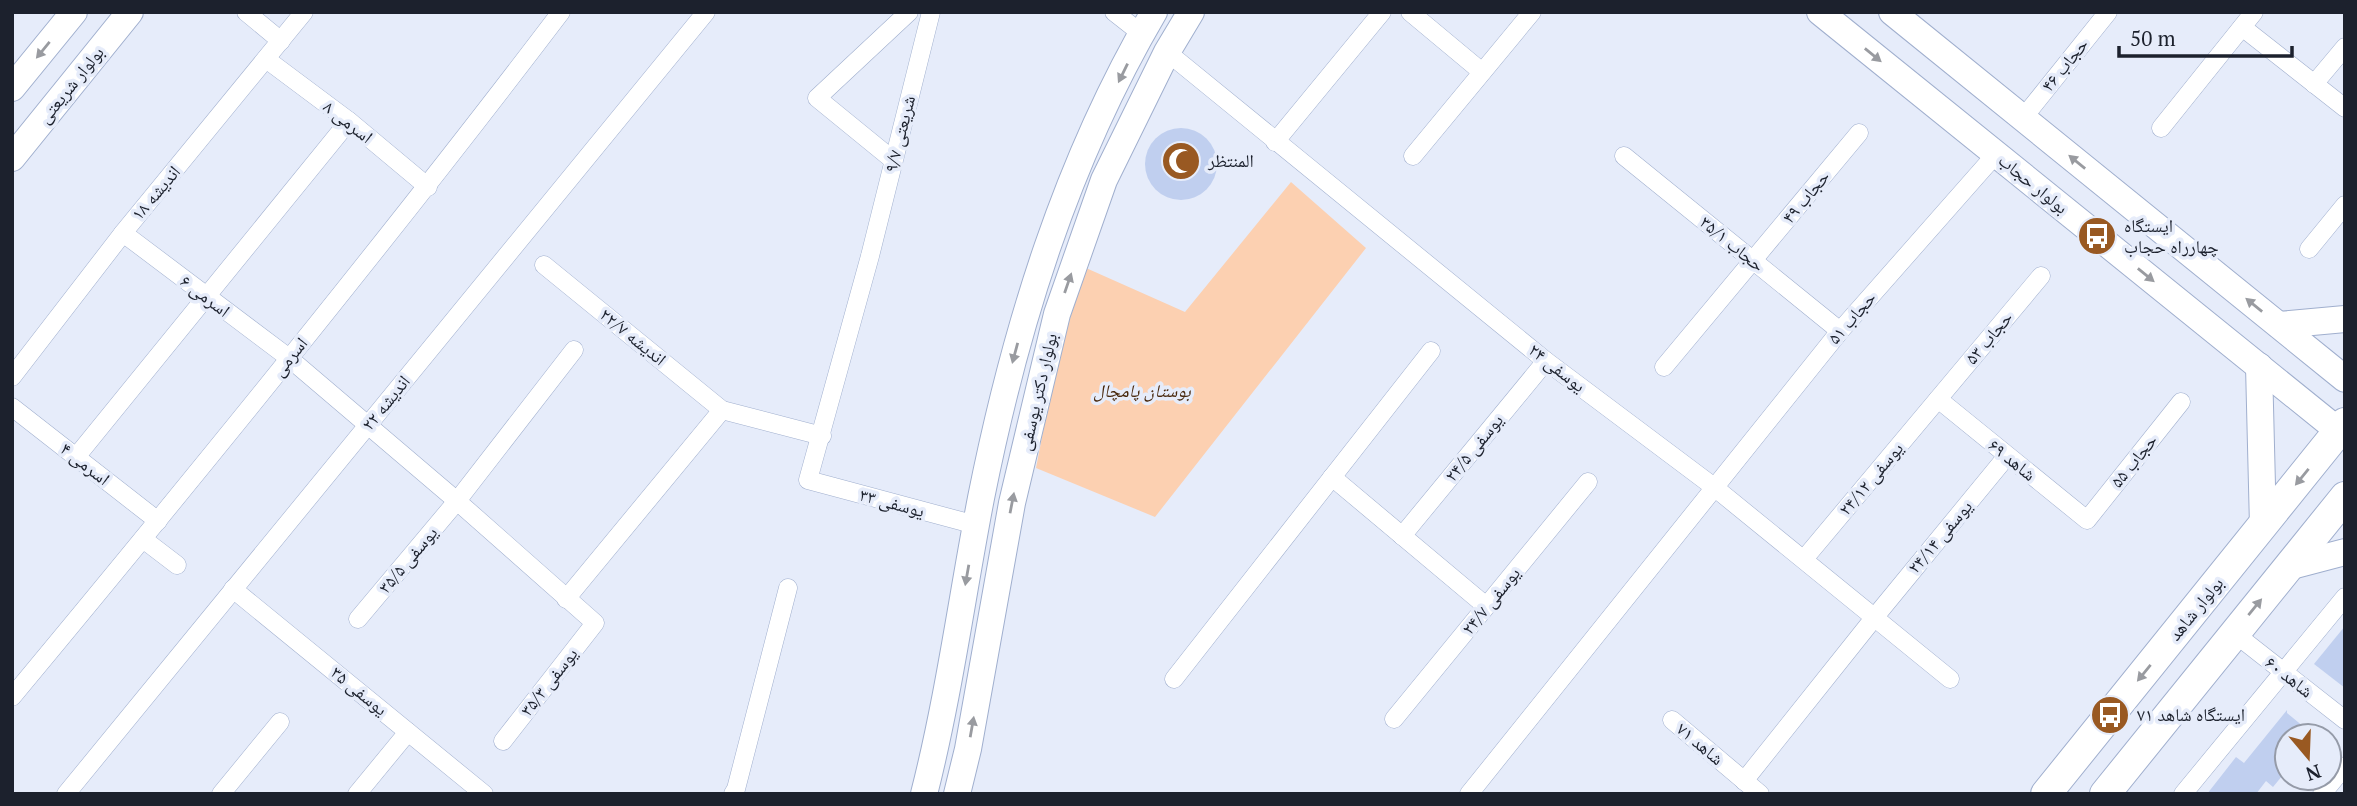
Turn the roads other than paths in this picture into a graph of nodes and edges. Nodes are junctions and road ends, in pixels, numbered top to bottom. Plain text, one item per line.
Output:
1 (74, 12) edge
2 (130, 12) edge
3 (246, 12) edge
4 (304, 12) edge
5 (561, 12) edge
6 (706, 12) edge
7 (909, 12) edge
8 (931, 12) edge
9 (1114, 12) edge
10 (1191, 12) edge
11 (1382, 12) edge
12 (1410, 12) edge
13 (1532, 12) edge
14 (1820, 12) edge
15 (1892, 12) edge
16 (2108, 12) edge
17 (2254, 12) edge
18 (1148, 23) edge
19 (2242, 27) junction
20 (281, 41) junction
21 (2345, 47) edge
22 (1167, 52) junction
23 (266, 59) junction
24 (1482, 72) junction
25 (2315, 84) junction
26 (12, 88) edge
27 (2345, 108) edge
28 (2023, 118) junction
29 (349, 121) junction
30 (2161, 128) dead end
31 (1859, 133) dead end
32 (1275, 142) junction
33 (1996, 154) junction
34 (1413, 156) dead end
35 (1624, 156) dead end
36 (12, 158) edge
37 (893, 160) junction
38 (428, 187) junction
39 (2345, 205) edge
40 (122, 233) junction
41 (2309, 249) dead end
42 (1753, 261) junction
43 (544, 265) dead end
44 (2041, 276) dead end
45 (207, 297) junction
46 (2345, 319) edge
47 (2279, 325) junction
48 (1840, 331) junction
49 (574, 350) dead end
50 (1431, 351) dead end
51 (289, 358) junction
52 (1546, 361) junction
53 (2259, 366) junction
54 (1664, 367) dead end
55 (12, 377) edge
56 (2345, 379) edge
57 (1938, 399) junction
58 (2181, 402) dead end
59 (12, 407) edge
60 (722, 410) junction
61 (368, 425) junction
62 (2343, 430) edge
63 (822, 436) junction
64 (2007, 456) junction
65 (76, 457) junction
66 (1332, 477) junction
67 (808, 480) joint
68 (1588, 482) dead end
69 (1714, 487) junction
70 (2345, 496) edge
71 (457, 500) junction
72 (2087, 520) joint
73 (158, 521) junction
74 (976, 525) junction
75 (2263, 526) junction
76 (1402, 536) junction
77 (144, 539) junction
78 (2345, 552) edge
79 (1804, 559) junction
80 (177, 565) dead end
81 (2288, 566) junction
82 (788, 588) dead end
83 (233, 589) junction
84 (2345, 597) edge
85 (566, 599) junction
86 (1486, 606) junction
87 (1874, 618) junction
88 (358, 619) dead end
89 (595, 622) joint
90 (2234, 634) junction
91 (2284, 673) junction
92 (1174, 679) dead end
93 (1950, 679) dead end
94 (12, 696) edge
95 (1394, 719) dead end
96 (1672, 720) dead end
97 (2345, 720) edge
98 (280, 722) dead end
99 (408, 732) junction
100 (503, 741) dead end
101 (2345, 765) edge
102 (1744, 781) junction
103 (66, 794) edge
104 (221, 794) edge
105 (357, 794) edge
106 (484, 794) edge
107 (733, 794) edge
108 (925, 794) edge
109 (957, 794) edge
110 (1469, 794) edge
111 (1760, 794) edge
112 (2046, 794) edge
113 (2105, 794) edge
114 (2183, 794) edge
115 (2322, 794) edge

1 -> 26 main road
2 - 36 main road, بولوار شریعتی
3 - 20 street
4 - 20 street, اندیشه ۱۸
5 - 38 street, اسرمی
6 - 61 street, اندیشه ۲۲
7 - 37 street
8 - 37 street, شریعتی ۹/۷
9 - 18 street
10 - 22 main road, بولوار دکتر یوسفی
11 - 32 street
12 - 24 street
13 - 24 street
14 -> 33 main road, بولوار حجاب
15 - 28 main road
16 - 28 street, حجاب ۴۶
17 - 19 street
18 - 22 main road
18 -> 74 main road, بولوار دکتر یوسفی
19 - 25 street
19 - 30 street
20 - 23 street, اندیشه ۱۸
21 - 25 street
22 - 32 street, یوسفی ۲۴
109 -> 22 main road, بولوار دکتر یوسفی
23 - 29 street, اسرمی ۸
23 - 40 street, اندیشه ۱۸
24 - 34 street
25 - 27 street
47 -> 28 main road
29 - 38 street, اسرمی ۸
29 - 45 street
31 - 42 street, حجاب ۴۹
32 - 52 street, یوسفی ۲۴
33 - 48 street, حجاب ۵۱
33 -> 53 main road, بولوار حجاب
35 - 42 street, حجاب ۳۵/۱
37 - 63 street, شریعتی ۹/۷
38 - 51 street, اسرمی
39 - 41 street
40 - 45 street, اسرمی ۶
40 - 55 street, اندیشه ۱۸
42 - 48 street, حجاب ۳۵/۱
42 - 54 street, حجاب ۴۹
43 - 60 street, اندیشه ۲۲/۷
44 - 57 street, حجاب ۵۳
45 - 51 street, اسرمی ۶
45 - 65 street
46 - 47 main road
47 - 56 main road
48 - 69 street, حجاب ۵۱
49 - 71 street, یوسفی ۳۵/۵
50 - 66 street
51 - 61 street, اسرمی ۶
51 - 73 street, اسرمی
52 - 69 street, یوسفی ۲۴
52 - 76 street, یوسفی ۲۴/۵
53 - 62 main road, بولوار حجاب
53 - 75 main road
57 - 64 street, شاهد ۶۹
57 - 79 street, یوسفی ۲۴/۱۲
58 - 72 street, حجاب ۵۵
59 - 65 street, اسرمی ۴
60 - 63 street
60 - 85 street
61 - 71 street, اسرمی ۶
61 - 83 street, اندیشه ۲۲
62 -> 75 main road, بولوار شاهد
63 - 67 street, شریعتی ۹/۷
64 - 72 street, شاهد ۶۹
64 - 87 street, یوسفی ۲۴/۱۴
65 - 73 street, اسرمی ۴
66 - 76 street
66 - 92 street
67 - 74 street, یوسفی ۳۳
68 - 86 street, یوسفی ۲۴/۷
69 - 79 street, یوسفی ۲۴
69 - 110 street, حجاب ۵۱
70 - 81 main road
71 - 85 street, اسرمی ۶
71 - 88 street, یوسفی ۳۵/۵
73 - 77 street, اسرمی
74 -> 108 main road, بولوار دکتر یوسفی
75 -> 112 main road, بولوار شاهد
76 - 86 street
77 - 80 street
77 - 94 street, اسرمی
78 - 81 main road
79 - 87 street, یوسفی ۲۴
90 -> 81 main road
82 - 107 street
83 - 99 street, یوسفی ۳۵
83 - 103 street, اندیشه ۲۲
84 - 91 street
85 - 89 street, اسرمی ۶
86 - 95 street, یوسفی ۲۴/۷
87 - 93 street, یوسفی ۲۴
87 - 102 street, یوسفی ۲۴/۱۴
89 - 100 street, یوسفی ۳۵/۳
90 - 91 street, شاهد ۶۰
90 - 113 main road
91 - 97 street, شاهد ۶۰
91 - 114 street
96 - 102 street, شاهد ۷۱
98 - 104 street
99 - 105 street
99 - 106 street, یوسفی ۳۵
101 - 115 street
102 - 111 street, شاهد ۷۱

